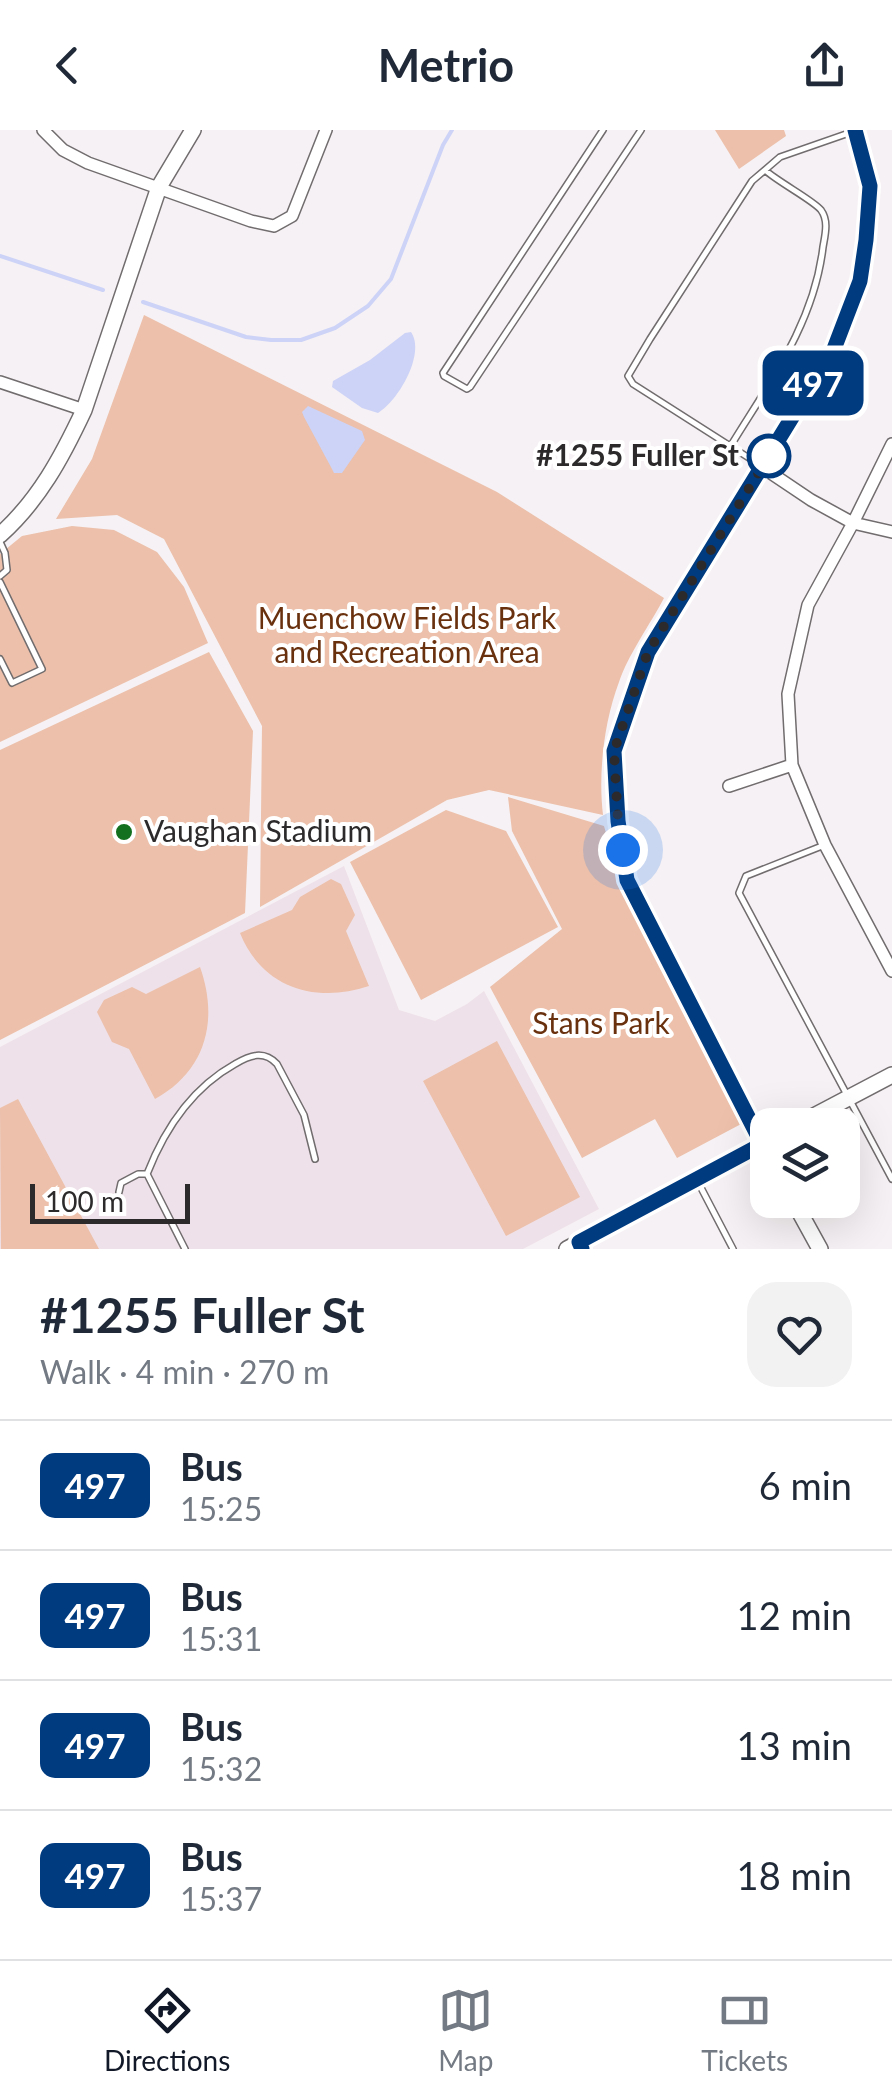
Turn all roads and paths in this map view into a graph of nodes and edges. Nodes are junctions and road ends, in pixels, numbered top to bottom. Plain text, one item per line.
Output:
1 (43, 130) edge
2 (193, 130) edge
3 (326, 130) edge
4 (604, 130) edge
5 (640, 130) edge
6 (855, 130) edge
7 (765, 170) junction
8 (159, 187) junction
9 (0, 382) edge
10 (84, 410) junction
11 (892, 444) edge
12 (730, 447) junction
13 (762, 467) junction
14 (853, 524) junction
15 (892, 532) edge
16 (0, 538) edge
17 (0, 579) edge
18 (0, 659) edge
19 (792, 765) junction
20 (729, 786) dead end
21 (824, 844) junction
22 (892, 972) edge
23 (892, 1075) edge
24 (848, 1098) junction
25 (829, 1108) edge
26 (750, 1115) edge
27 (750, 1154) edge
28 (315, 1159) dead end
29 (147, 1174) junction
30 (892, 1178) edge
31 (696, 1180) junction
32 (119, 1192) dead end
33 (803, 1218) edge
34 (576, 1247) edge
35 (185, 1249) edge
36 (733, 1249) edge
37 (820, 1249) edge

1 - 8 street
2 - 8 street
3 - 8 street
4 - 5 lane
6 - 7 lane
6 - 13 street
7 - 12 lane
7 - 12 lane
8 - 10 street
9 - 10 street
10 - 16 street
11 - 14 street
12 - 13 lane
13 - 14 street
13 - 26 street
14 - 15 street
14 - 19 street
16 - 17 lane
17 - 18 lane
19 - 20 street
19 - 21 street
21 - 22 street
21 - 24 lane
23 - 24 street
24 - 25 street
24 - 30 lane
27 - 31 street
28 - 29 lane
29 - 32 lane
29 - 35 lane
31 - 34 street
31 - 36 lane
33 - 37 street

